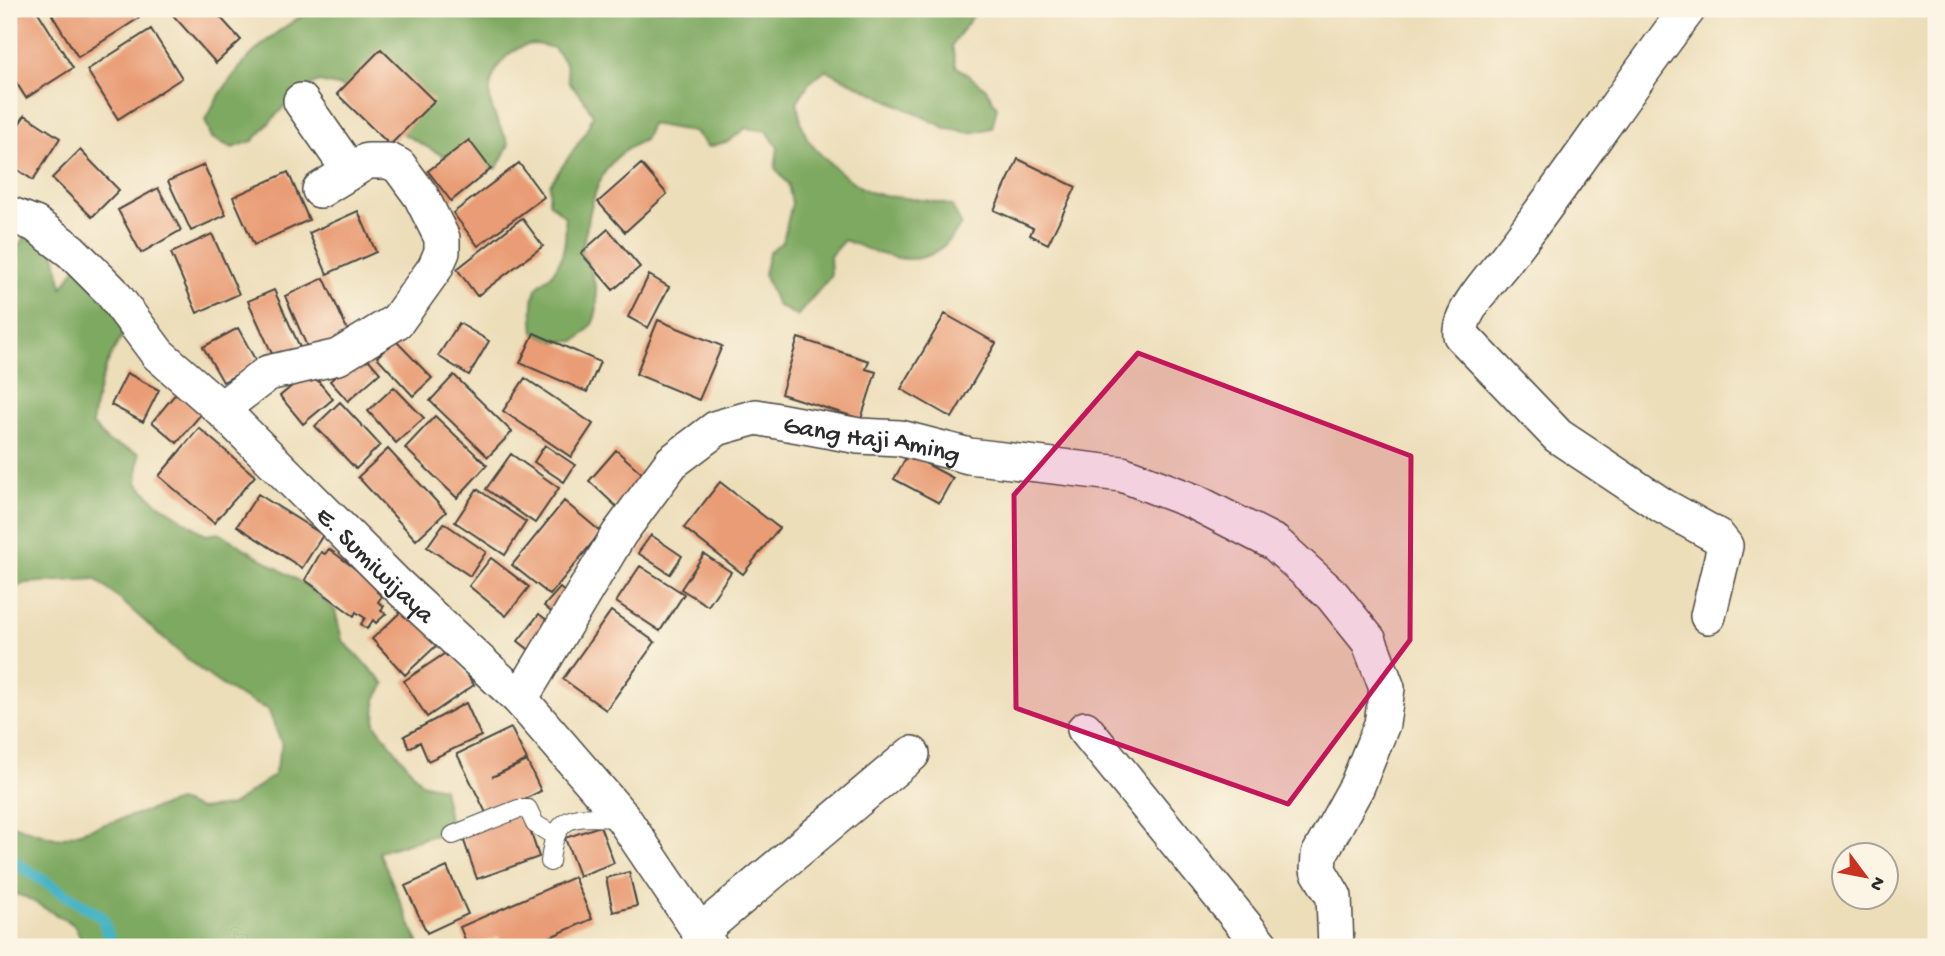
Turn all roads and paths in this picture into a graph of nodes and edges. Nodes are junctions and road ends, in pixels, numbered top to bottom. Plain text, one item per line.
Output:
1 (1688, 9) edge
2 (301, 101) dead end
3 (350, 172) junction
4 (320, 190) dead end
5 (9, 214) edge
6 (221, 409) junction
7 (1708, 615) dead end
8 (520, 699) junction
9 (1085, 729) dead end
10 (912, 754) dead end
11 (623, 818) junction
12 (453, 835) dead end
13 (553, 835) junction
14 (550, 862) dead end
15 (705, 940) edge
16 (1262, 947) edge
17 (1336, 947) edge

1 - 7 street
2 - 3 street
3 - 4 street
3 - 6 street
5 - 6 street, E. Sumiwijaya
6 - 8 street, E. Sumiwijaya
8 - 11 street, E. Sumiwijaya
8 - 17 street, Gang Haji Aming
9 - 16 street
10 - 15 street
11 - 13 lane
11 - 15 street, E. Sumiwijaya
12 - 13 lane
13 - 14 lane

